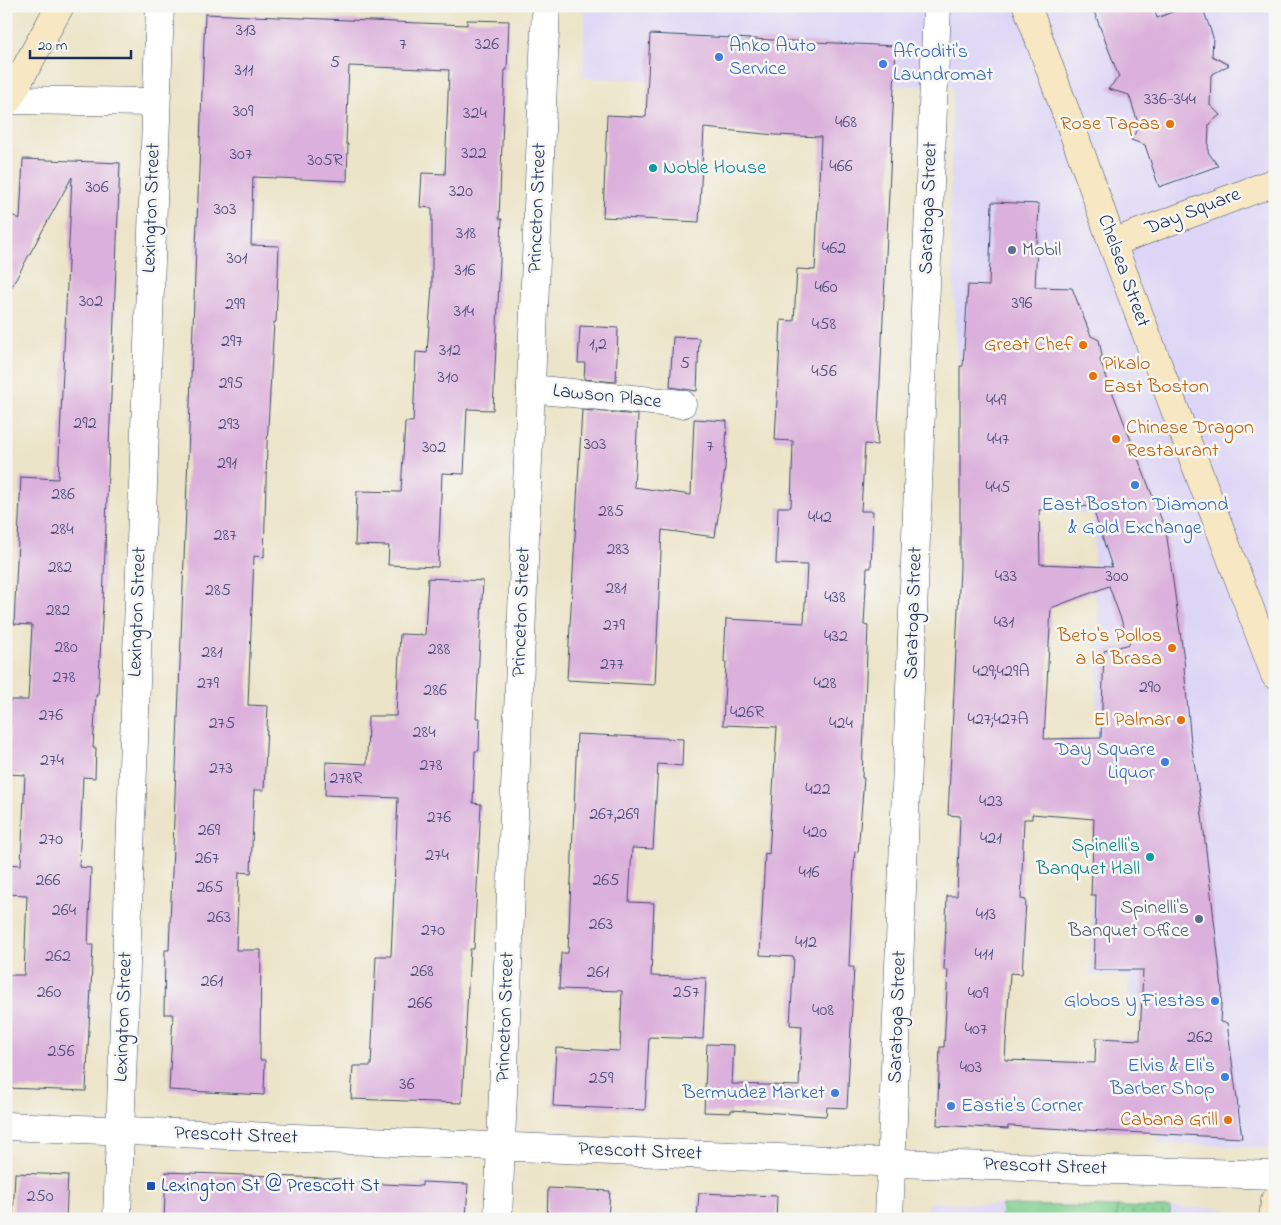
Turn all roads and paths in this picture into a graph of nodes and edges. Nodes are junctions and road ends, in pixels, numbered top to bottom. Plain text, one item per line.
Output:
1 (60, 6) edge
2 (160, 6) edge
3 (546, 6) edge
4 (937, 6) edge
5 (1026, 6) edge
6 (7, 100) edge
7 (155, 102) junction
8 (1275, 182) edge
9 (1112, 243) junction
10 (531, 390) junction
11 (682, 404) dead end
12 (1275, 675) edge
13 (6, 1126) edge
14 (120, 1131) junction
15 (501, 1147) junction
16 (892, 1162) junction
17 (1275, 1174) edge
18 (1275, 1200) edge
19 (117, 1219) edge
20 (498, 1219) edge
21 (889, 1219) edge
22 (1273, 1219) edge

1 - 6 main road
2 - 7 street, Lexington Street
3 - 10 street, Princeton Street
4 - 16 street, Saratoga Street
5 - 9 main road, Chelsea Street
6 - 7 street
7 - 14 street, Lexington Street
8 - 9 main road, Day Square
9 - 12 main road, Chelsea Street
10 - 11 street, Lawson Place
10 - 15 street, Princeton Street
13 - 14 street, Prescott Street
14 - 15 street, Prescott Street
14 - 19 street, Lexington Street
15 - 16 street, Prescott Street
15 - 20 street, Princeton Street
16 - 17 street, Prescott Street
16 - 21 street, Saratoga Street
18 - 22 main road

